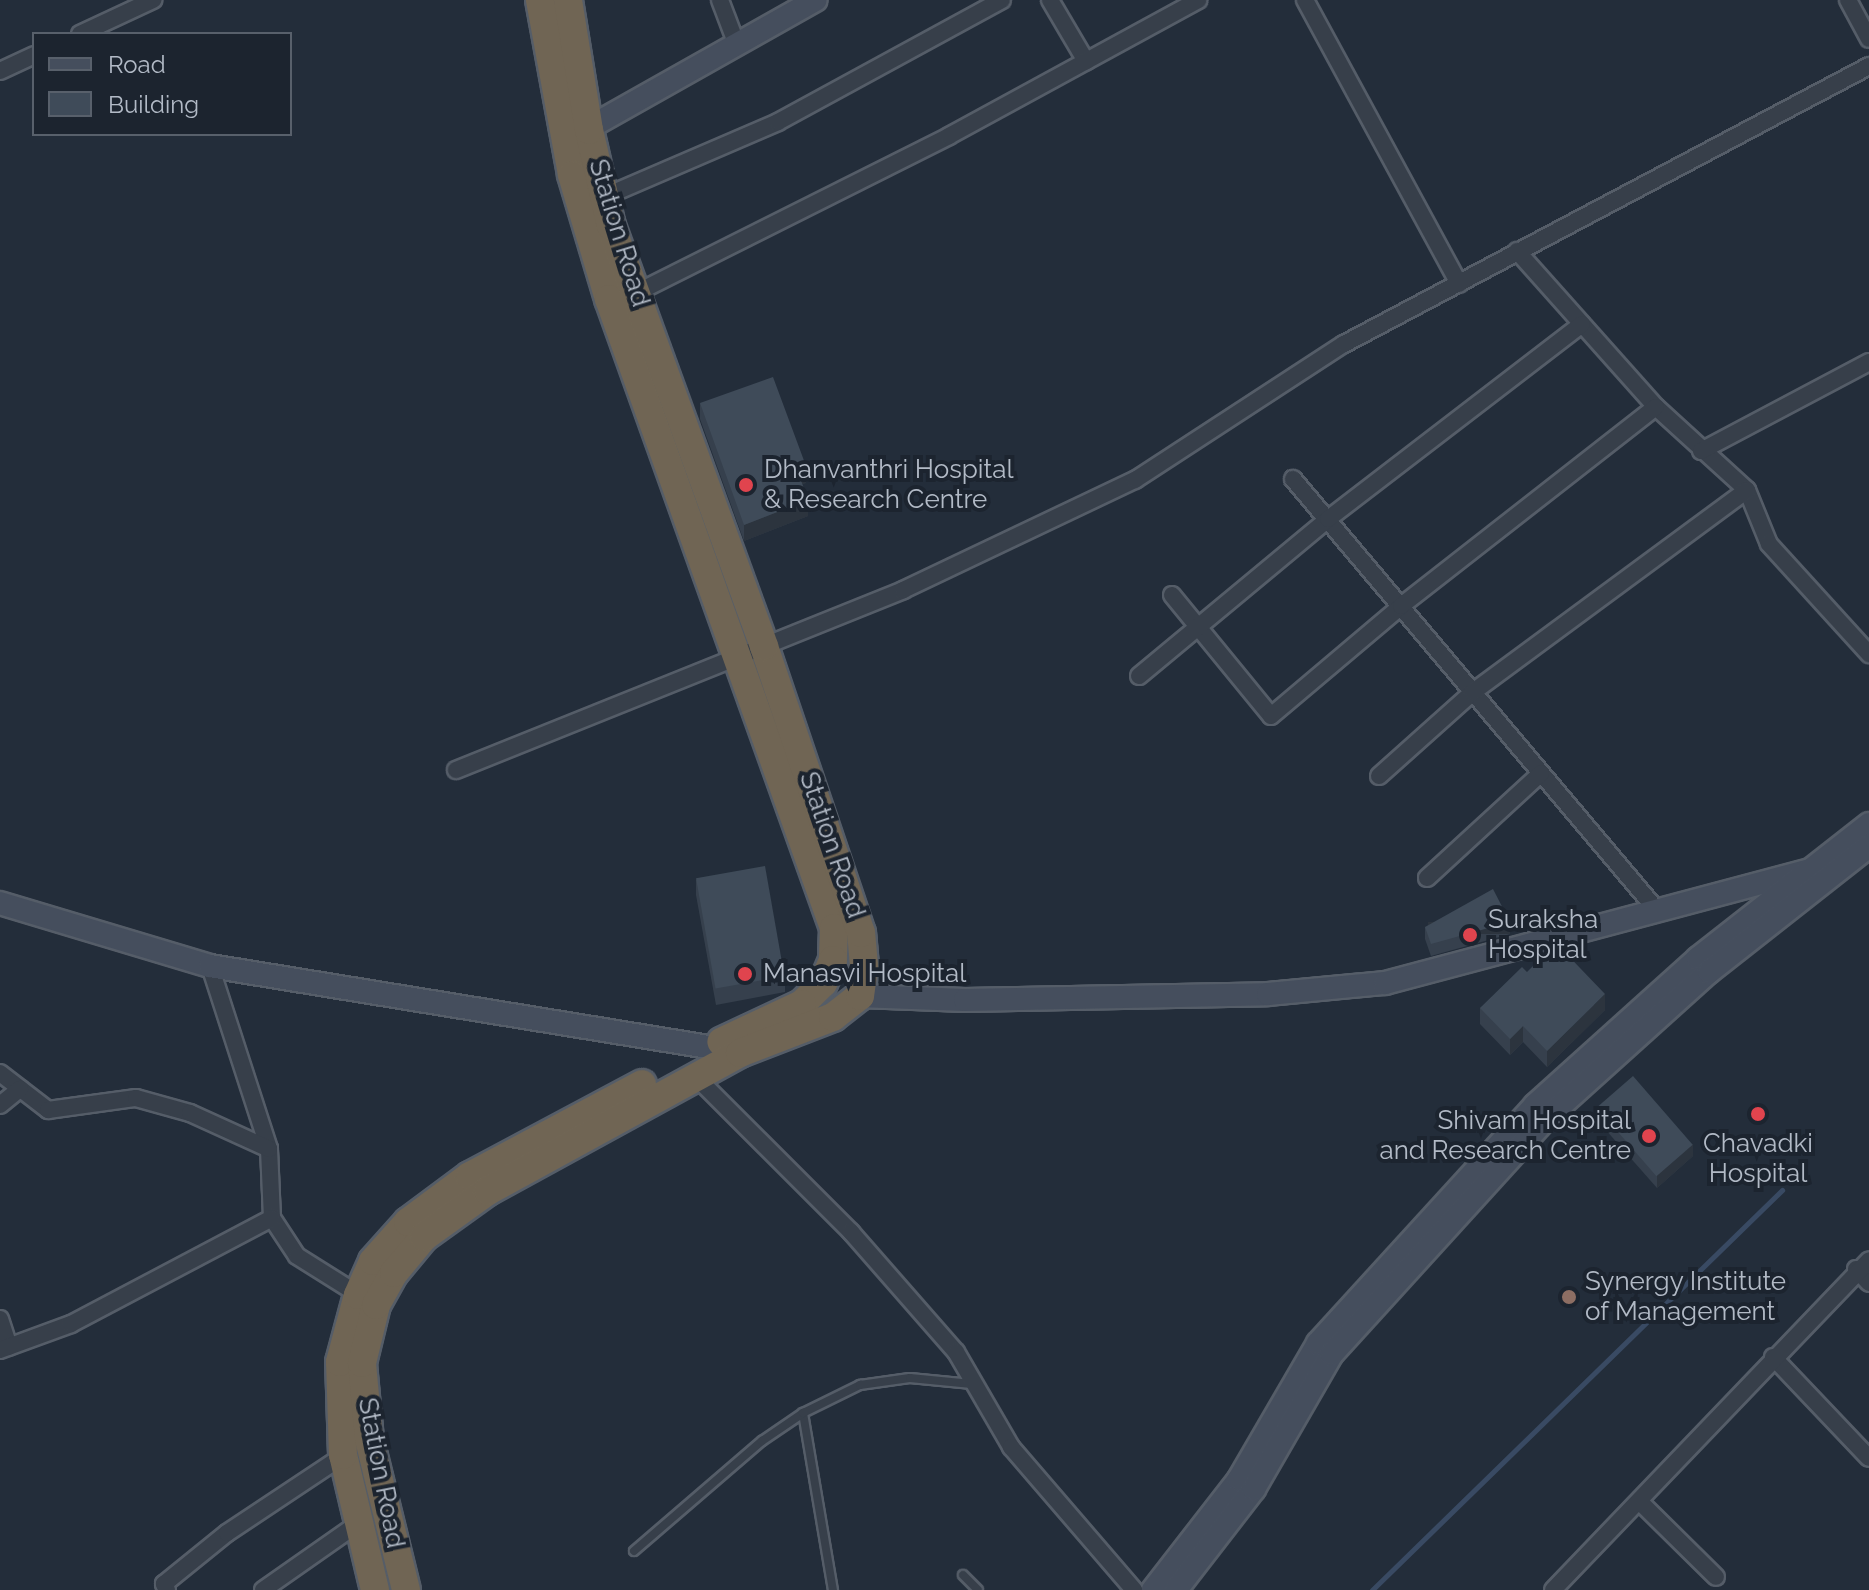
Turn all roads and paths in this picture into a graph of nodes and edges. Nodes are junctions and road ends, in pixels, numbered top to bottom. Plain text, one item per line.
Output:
1 (153, 0) edge
2 (540, 0) edge
3 (568, 0) edge
4 (720, 0) edge
5 (1002, 0) edge
6 (1050, 0) edge
7 (1198, 0) edge
8 (1305, 0) edge
9 (1848, 0) edge
10 (812, 1) edge
11 (84, 32) edge
12 (1869, 39) edge
13 (737, 45) junction
14 (32, 56) edge
15 (1086, 61) junction
16 (1869, 66) edge
17 (0, 71) edge
18 (576, 135) junction
19 (604, 197) junction
20 (1517, 251) junction
21 (1459, 284) junction
22 (636, 293) junction
23 (1582, 324) junction
24 (1869, 362) edge
25 (1656, 407) junction
26 (1701, 451) junction
27 (1293, 479) dead end
28 (1747, 490) junction
29 (1328, 519) junction
30 (1172, 595) dead end
31 (1401, 606) junction
32 (1197, 627) junction
33 (764, 646) junction
34 (736, 654) junction
35 (1869, 654) edge
36 (1139, 676) dead end
37 (1473, 692) junction
38 (456, 770) dead end
39 (1541, 773) junction
40 (1379, 776) dead end
41 (1869, 824) edge
42 (1869, 846) edge
43 (1846, 866) junction
44 (1819, 868) junction
45 (1427, 878) dead end
46 (0, 903) edge
47 (1655, 908) junction
48 (210, 966) junction
49 (860, 996) junction
50 (709, 1047) junction
51 (740, 1053) junction
52 (0, 1073) edge
53 (695, 1076) junction
54 (20, 1089) junction
55 (0, 1105) edge
56 (269, 1149) junction
57 (272, 1218) junction
58 (1863, 1265) edge
59 (1869, 1283) edge
60 (367, 1300) junction
61 (0, 1319) edge
62 (4, 1349) edge
63 (1773, 1357) junction
64 (977, 1385) junction
65 (1287, 1407) junction
66 (803, 1413) junction
67 (369, 1439) junction
68 (343, 1455) junction
69 (1869, 1458) edge
70 (1639, 1501) junction
71 (385, 1505) junction
72 (358, 1523) junction
73 (634, 1551) dead end
74 (963, 1575) dead end
75 (1716, 1577) dead end
76 (167, 1590) edge
77 (263, 1590) edge
78 (375, 1590) edge
79 (406, 1590) edge
80 (833, 1590) edge
81 (978, 1590) edge
82 (1134, 1590) edge
83 (1153, 1590) edge
84 (1176, 1590) edge
85 (1553, 1590) edge

1 - 11 street
2 - 18 highway, Station Road
3 - 18 highway, Station Road
4 - 13 street
5 - 19 street
6 - 15 street
7 - 15 street
8 - 21 street
9 - 12 street
10 - 13 main road
13 - 18 main road
14 - 17 street
15 - 22 street
16 - 20 street
18 - 19 highway, Station Road
18 - 34 highway, Station Road
19 - 22 highway, Station Road
20 - 21 street
20 - 23 street
21 - 33 street
22 - 33 highway, Station Road
23 - 25 street
23 - 29 street
24 - 26 street
25 - 26 street
25 - 31 street
26 - 28 street
27 - 29 street
28 - 35 street
28 - 37 street
29 - 31 street
29 - 32 street
30 - 32 street
31 - 32 street
31 - 37 street
32 - 36 street
33 - 34 street
33 - 49 highway, Station Road
34 - 38 street
34 - 50 highway, Station Road
37 - 39 street
37 - 40 street
39 - 45 street
39 - 47 street
41 - 44 main road
42 - 43 main road
43 - 44 main road
43 - 65 main road
44 - 47 main road
44 - 65 main road
46 - 48 main road
47 - 49 main road
48 - 50 main road
48 - 56 street
49 - 51 highway, Station Road
50 - 51 main road
50 - 60 highway, Station Road
51 - 53 highway, Station Road
52 - 54 street
53 - 60 highway, Station Road
53 - 64 street
54 - 55 street
54 - 56 street
56 - 57 street
57 - 60 street
57 - 62 street
58 - 59 street
58 - 63 street
60 - 67 highway, Station Road
60 - 68 highway, Station Road
61 - 62 street
63 - 69 street
63 - 70 street
64 - 66 lane
64 - 82 street
65 - 83 main road
65 - 84 main road
66 - 73 lane
66 - 80 lane
67 - 68 street
67 - 71 highway, Station Road
68 - 72 highway, Station Road
68 - 76 street
70 - 75 street
70 - 85 street
71 - 72 street
71 - 79 highway, Station Road
72 - 77 street
72 - 78 highway, Station Road
74 - 81 lane

